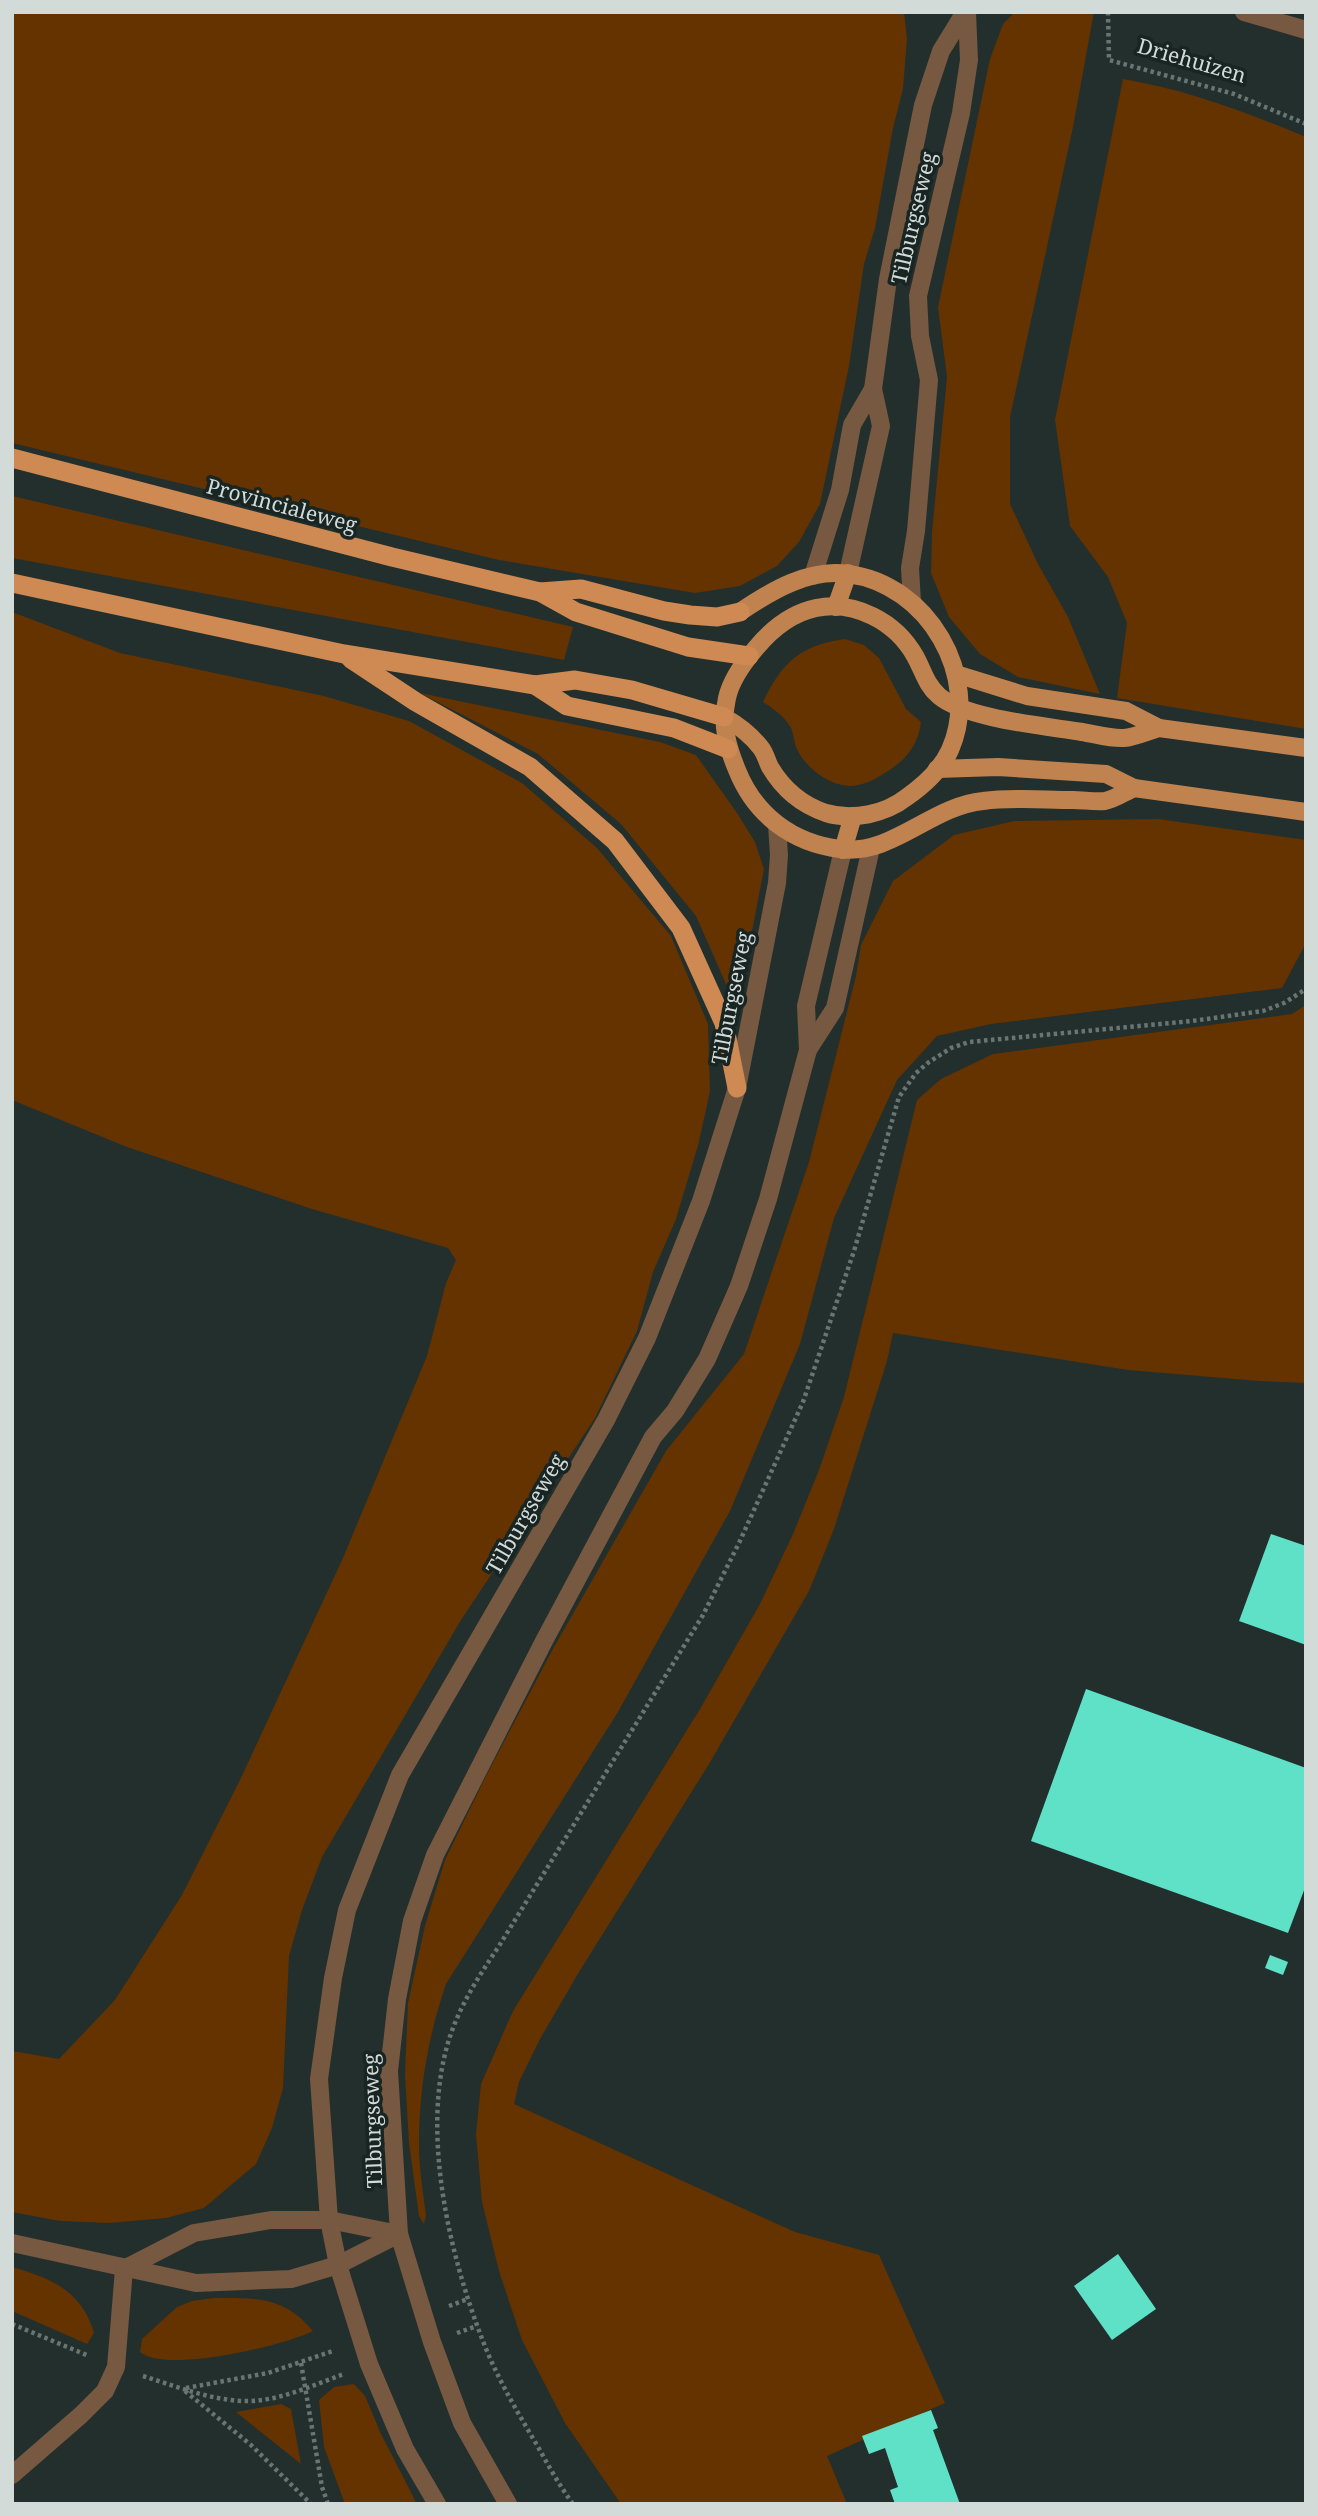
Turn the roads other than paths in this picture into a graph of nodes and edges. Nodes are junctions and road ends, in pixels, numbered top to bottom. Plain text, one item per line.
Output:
1 (966, 12) edge
2 (1244, 12) edge
3 (1306, 30) edge
4 (873, 389) junction
5 (12, 458) edge
6 (848, 573) junction
7 (813, 576) junction
8 (12, 583) edge
9 (540, 592) junction
10 (912, 602) junction
11 (836, 607) junction
12 (740, 611) joint
13 (344, 654) junction
14 (749, 656) junction
15 (956, 674) junction
16 (535, 685) junction
17 (961, 707) junction
18 (724, 717) junction
19 (1160, 728) junction
20 (1306, 748) edge
21 (728, 749) junction
22 (937, 769) junction
23 (1134, 788) junction
24 (1306, 812) edge
25 (853, 816) junction
26 (777, 825) junction
27 (871, 848) junction
28 (843, 850) junction
29 (808, 1050) junction
30 (737, 1088) junction
31 (329, 2220) junction
32 (399, 2234) junction
33 (12, 2243) edge
34 (338, 2265) junction
35 (124, 2269) junction
36 (12, 2475) edge
37 (437, 2504) edge
38 (508, 2504) edge

1 - 4 street, Tilburgseweg
1 - 10 street, Tilburgseweg
2 - 3 street
4 - 6 street, Tilburgseweg
4 - 7 street, Tilburgseweg
5 - 9 highway, Provincialeweg
6 - 7 main road
6 - 10 main road
6 - 11 main road
7 - 12 main road
8 - 13 highway
9 - 12 highway, Provincialeweg
9 - 14 highway, Provincialeweg
10 - 15 main road
11 - 14 main road
11 - 17 main road
13 - 16 highway
13 - 30 highway
14 - 18 main road
15 - 17 main road
15 - 19 main road
16 - 18 highway
16 - 21 highway
17 - 19 main road
17 - 22 main road
18 - 21 main road
18 - 25 main road
19 - 20 main road
21 - 26 main road
22 - 23 main road
22 - 25 main road
23 - 24 main road
23 - 27 main road
25 - 28 main road
26 - 28 main road
26 - 30 street, Tilburgseweg
27 - 28 main road
27 - 29 street, Tilburgseweg
28 - 29 street, Tilburgseweg
29 - 32 street, Tilburgseweg
30 - 31 street, Tilburgseweg
31 - 32 street
31 - 34 street, Tilburgseweg
31 - 35 street
32 - 34 street
32 - 38 street, Tilburgseweg
33 - 35 street
34 - 35 street
34 - 37 street, Tilburgseweg
35 - 36 street

